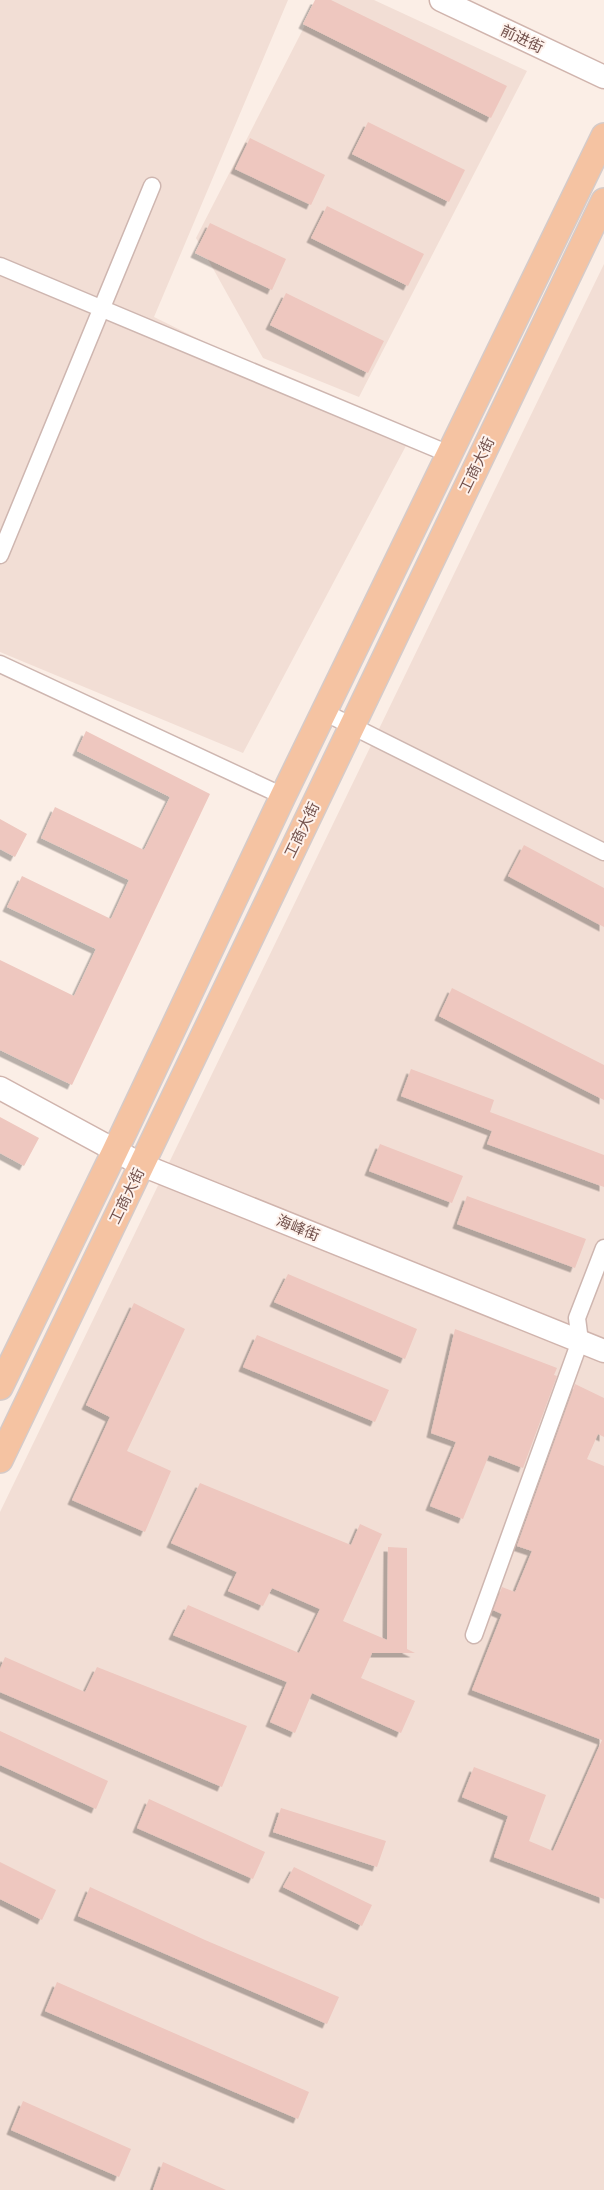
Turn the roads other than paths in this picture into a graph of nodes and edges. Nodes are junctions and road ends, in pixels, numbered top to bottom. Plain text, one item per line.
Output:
1 (441, 0) edge
2 (604, 78) edge
3 (604, 136) edge
4 (152, 186) dead end
5 (604, 201) edge
6 (0, 266) edge
7 (102, 309) junction
8 (449, 454) junction
9 (0, 555) edge
10 (0, 664) edge
11 (324, 712) junction
12 (352, 725) junction
13 (283, 796) junction
14 (604, 852) edge
15 (0, 1088) edge
16 (115, 1151) junction
17 (142, 1165) junction
18 (604, 1248) edge
19 (580, 1341) junction
20 (604, 1351) edge
21 (0, 1387) edge
22 (0, 1460) edge
23 (474, 1635) dead end

1 - 2 street, 前进街
3 - 8 main road, 工商大街
4 - 7 street
5 - 12 main road, 工商大街
6 - 7 street
7 - 8 street
7 - 9 street
8 - 11 main road, 工商大街
10 - 13 street
11 - 12 street
11 - 13 main road, 工商大街
12 - 14 street
12 - 17 main road, 工商大街
13 - 16 main road, 工商大街
15 - 16 street, 海峰街
16 - 17 street, 海峰街
16 - 21 main road, 工商大街
17 - 19 street, 海峰街
17 - 22 main road, 工商大街
18 - 19 street
19 - 20 street, 海峰街
19 - 23 street

